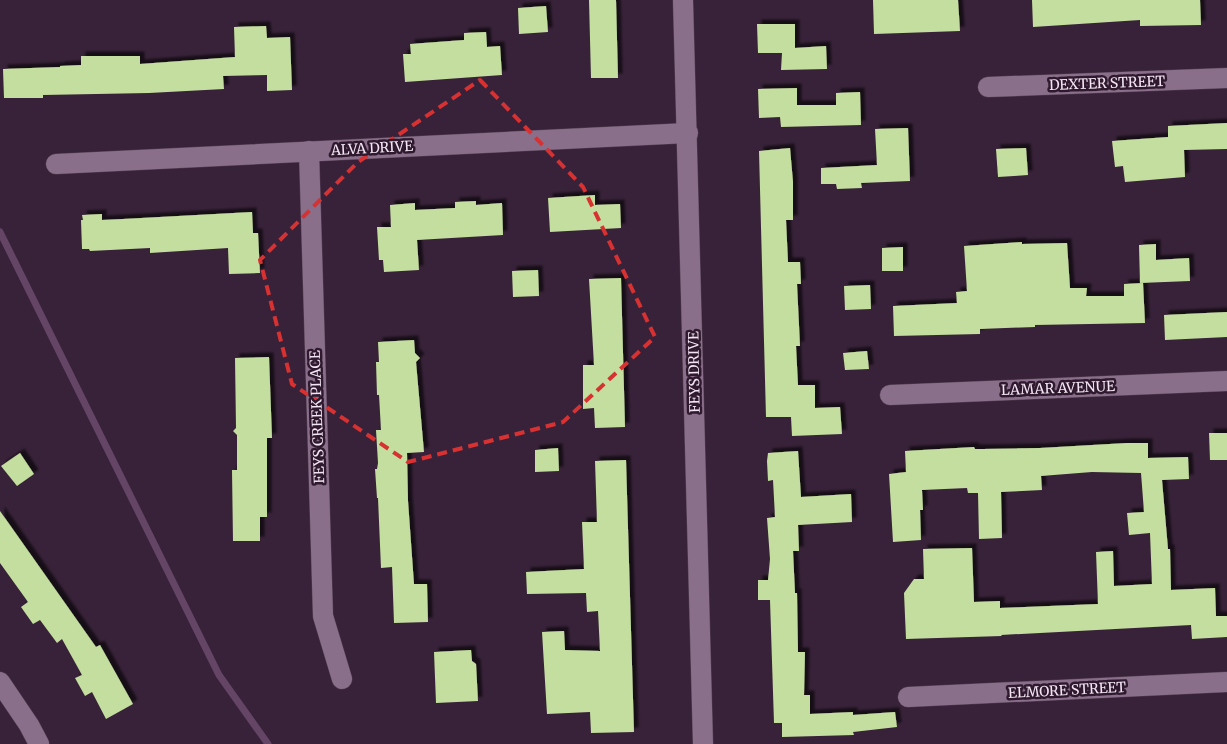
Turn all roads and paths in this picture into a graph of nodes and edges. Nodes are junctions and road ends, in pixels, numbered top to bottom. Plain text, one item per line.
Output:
1 (683, 0) edge
2 (1227, 78) edge
3 (988, 87) dead end
4 (688, 133) junction
5 (309, 151) junction
6 (56, 164) dead end
7 (1227, 381) edge
8 (890, 395) dead end
9 (342, 679) dead end
10 (0, 682) edge
11 (1227, 682) edge
12 (908, 697) dead end
13 (39, 744) edge
14 (703, 744) edge

1 - 4 street, FEYS DRIVE
2 - 3 street, DEXTER STREET
4 - 5 street, ALVA DRIVE
4 - 14 street, FEYS DRIVE
5 - 6 street, ALVA DRIVE
5 - 9 street, FEYS CREEK PLACE
7 - 8 street, LAMAR AVENUE
10 - 13 street
11 - 12 street, ELMORE STREET

